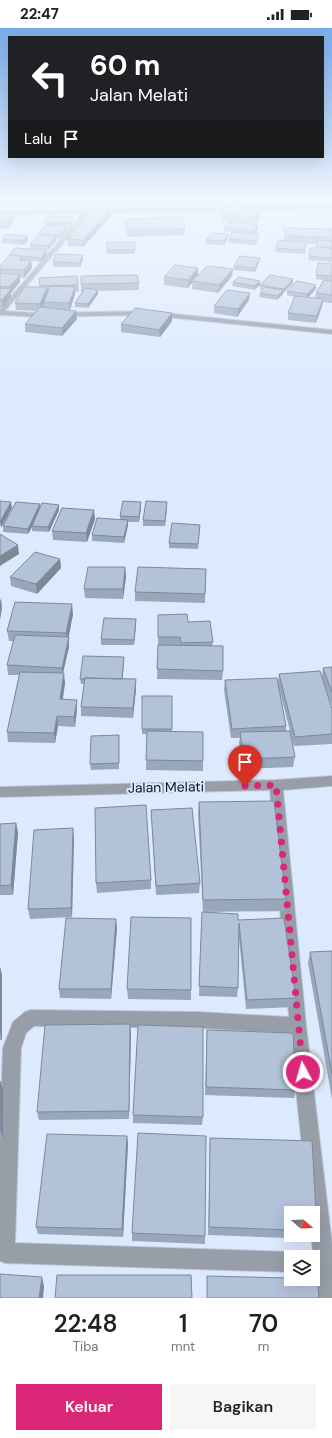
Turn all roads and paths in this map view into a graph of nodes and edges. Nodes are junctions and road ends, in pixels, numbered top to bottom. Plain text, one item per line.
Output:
1 (45, 261) edge
2 (0, 313) edge
3 (332, 332) edge
4 (332, 781) edge
5 (276, 785) junction
6 (0, 792) edge
7 (298, 1025) junction
8 (317, 1250) edge
9 (2, 1252) edge
10 (284, 1262) edge
11 (320, 1270) edge
12 (328, 1298) edge

1 - 2 street
2 - 3 street
4 - 5 street, Jalan Melati
5 - 6 street, Jalan Melati
5 - 7 street
7 - 8 street
7 - 9 street
9 - 10 street
11 - 12 street

